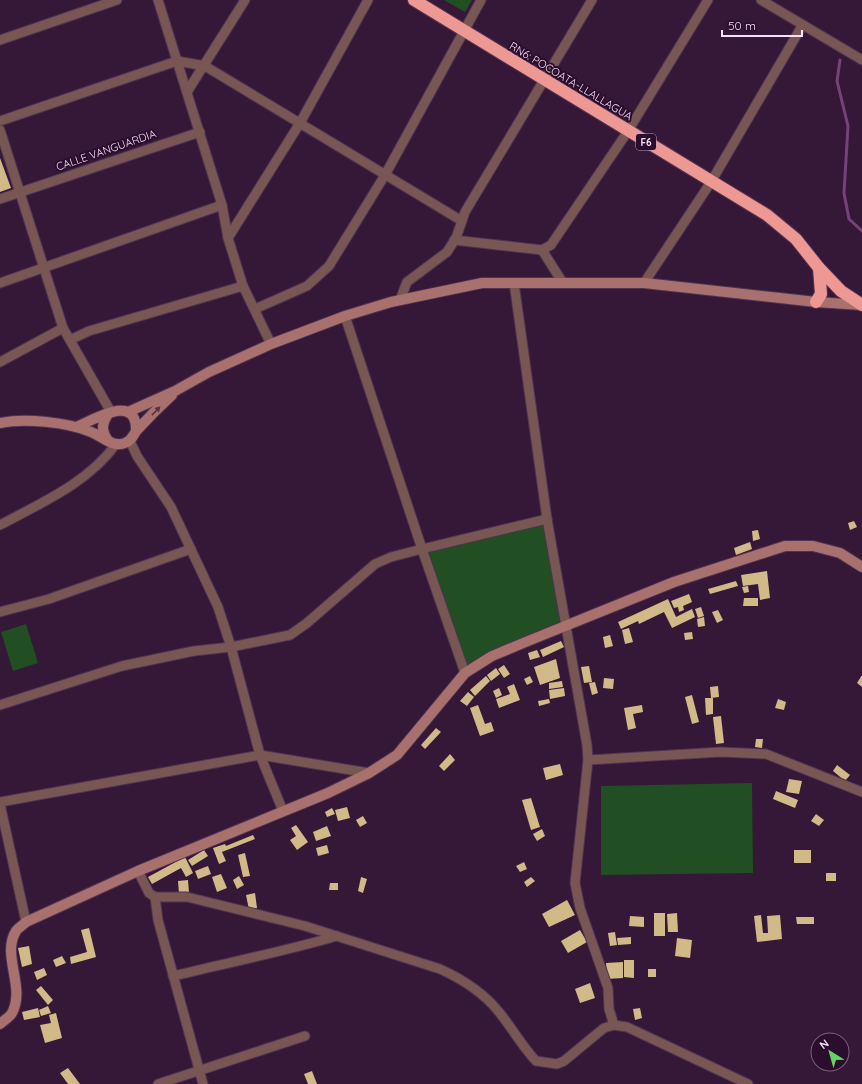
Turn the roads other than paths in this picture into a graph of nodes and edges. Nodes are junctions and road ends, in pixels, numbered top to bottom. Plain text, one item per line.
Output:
1 (118, 0) edge
2 (158, 0) edge
3 (245, 0) edge
4 (368, 0) edge
5 (414, 0) edge
6 (481, 0) edge
7 (592, 0) edge
8 (708, 0) edge
9 (760, 0) edge
10 (802, 26) junction
11 (463, 30) junction
12 (0, 40) edge
13 (862, 60) edge
14 (178, 61) junction
15 (205, 66) junction
16 (544, 80) junction
17 (187, 92) junction
18 (0, 121) edge
19 (300, 123) junction
20 (0, 130) edge
21 (628, 131) junction
22 (200, 132) junction
23 (385, 175) junction
24 (711, 182) junction
25 (20, 192) junction
26 (0, 199) edge
27 (222, 205) junction
28 (462, 221) junction
29 (228, 238) junction
30 (454, 240) junction
31 (542, 250) junction
32 (44, 268) junction
33 (819, 268) junction
34 (0, 283) edge
35 (514, 283) junction
36 (563, 283) junction
37 (644, 283) junction
38 (243, 286) junction
39 (400, 300) junction
40 (816, 302) junction
41 (862, 305) edge
42 (255, 309) junction
43 (345, 316) junction
44 (63, 328) junction
45 (70, 340) junction
46 (271, 344) junction
47 (0, 362) edge
48 (175, 392) junction
49 (128, 412) junction
50 (110, 413) junction
51 (0, 423) edge
52 (76, 427) junction
53 (136, 431) junction
54 (130, 441) junction
55 (111, 442) junction
56 (547, 519) junction
57 (0, 525) edge
58 (191, 549) junction
59 (422, 549) junction
60 (862, 567) edge
61 (0, 612) edge
62 (567, 624) junction
63 (231, 647) junction
64 (465, 674) junction
65 (0, 705) edge
66 (260, 755) junction
67 (588, 760) junction
68 (369, 773) junction
69 (862, 792) edge
70 (0, 803) edge
71 (283, 811) junction
72 (138, 871) junction
73 (155, 897) junction
74 (26, 922) junction
75 (337, 936) junction
76 (173, 976) junction
77 (0, 1024) edge
78 (614, 1025) junction
79 (305, 1036) dead end
80 (199, 1070) junction
81 (158, 1084) edge
82 (203, 1084) edge
83 (748, 1084) edge

1 - 12 street
2 - 14 street
3 - 15 street
4 - 19 street
5 - 11 highway, RN6: POCOATA-LLALLAGUA / F6
6 - 11 street
7 - 16 street
8 - 21 street
9 - 10 street
10 - 13 street
10 - 24 street
11 - 16 highway, RN6: POCOATA-LLALLAGUA / F6
11 - 23 street
14 - 15 street
14 - 17 street
14 - 18 street
15 - 17 street
15 - 19 street
16 - 21 highway, RN6: POCOATA-LLALLAGUA / F6
16 - 28 street
17 - 22 street
19 - 23 street
19 - 29 street
20 - 25 street
21 - 24 highway, RN6: POCOATA-LLALLAGUA / F6
21 - 31 street
22 - 25 street, CALLE VANGUARDIA
22 - 27 street
23 - 28 street
23 - 42 street
24 - 33 highway, RN6: POCOATA-LLALLAGUA / F6
24 - 37 street
25 - 26 street, CALLE VANGUARDIA
25 - 32 street
27 - 29 street
27 - 32 street
28 - 30 street
29 - 38 street
30 - 31 street
30 - 39 street
31 - 36 street
32 - 34 street
32 - 44 street
33 - 40 highway
33 - 41 highway, RN6: POCOATA-LLALLAGUA / F6
35 - 36 street
35 - 39 street
35 - 56 street
36 - 37 street
37 - 40 street
38 - 42 street
38 - 45 street
39 - 43 street
40 - 41 street
42 - 46 street
43 - 46 street
43 - 59 street
44 - 45 street
44 - 47 street
45 - 50 street
46 - 48 street
48 - 49 street
53 -> 48 street
49 - 50 street
49 - 53 street
50 - 52 street
50 - 55 street
51 - 52 street
52 - 55 street
53 - 54 street
54 - 55 street
54 - 58 street
55 - 57 street
56 - 59 street
56 - 62 street
58 - 61 street
58 - 63 street
59 - 63 street
59 - 64 street
60 - 62 street
62 - 64 street
62 - 67 street
63 - 65 street
63 - 66 street
64 - 68 street
66 - 68 street
66 - 70 street
66 - 71 street
67 - 69 street
67 - 78 street
68 - 71 street
70 - 74 street
71 - 72 street
72 - 73 street
72 - 74 street
73 - 75 street
73 - 76 street
74 - 77 street
75 - 76 street
75 - 78 street
76 - 80 street
78 - 83 street
79 - 80 street
80 - 81 street
80 - 82 street

